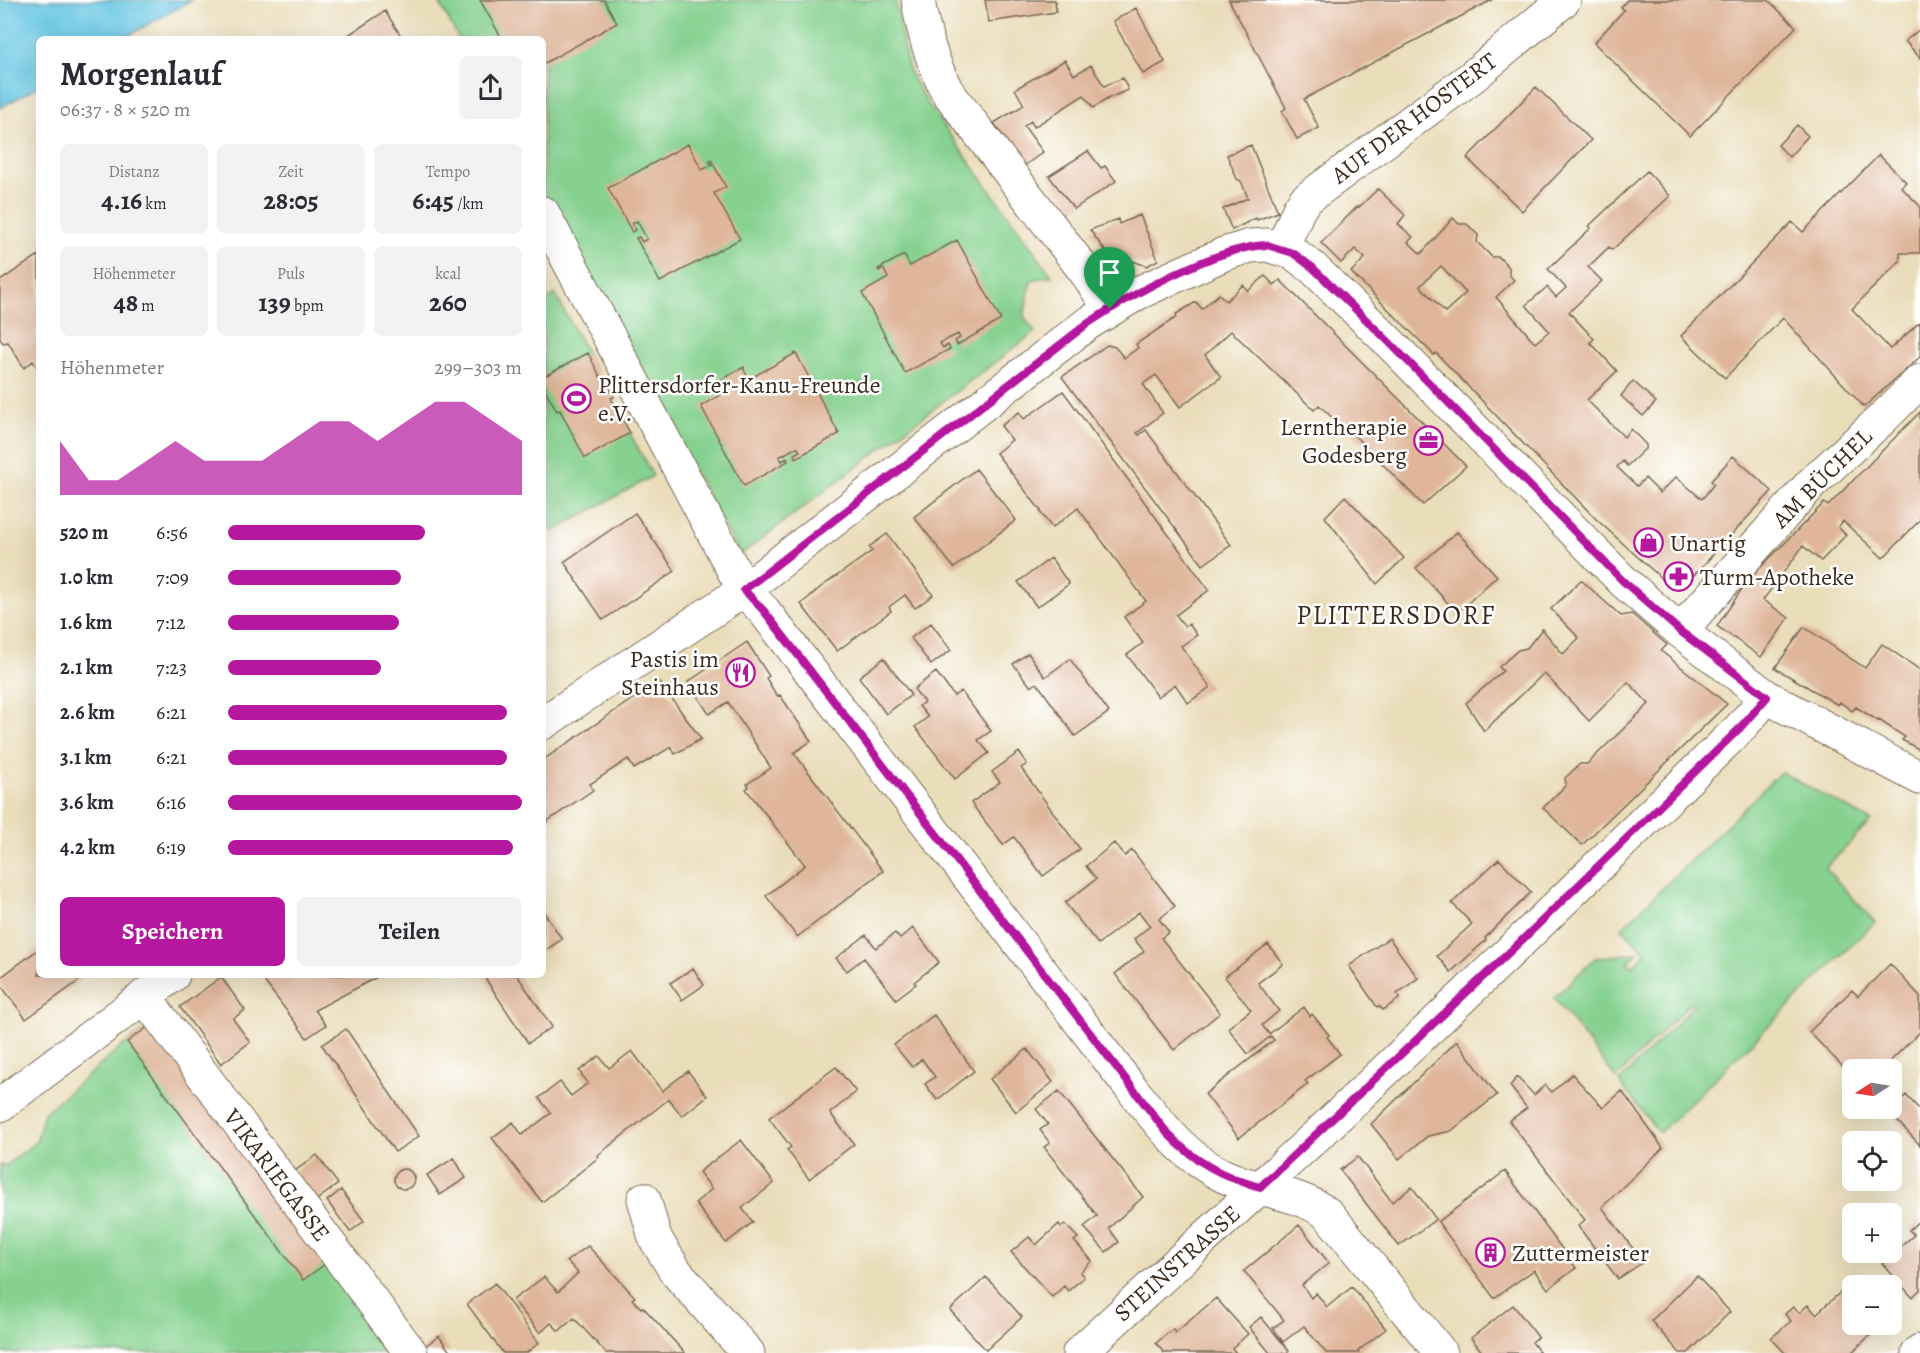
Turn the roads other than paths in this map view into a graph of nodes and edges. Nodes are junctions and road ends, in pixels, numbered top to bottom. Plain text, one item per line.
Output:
1 (918, 0) edge
2 (1564, 0) edge
3 (546, 219) edge
4 (1282, 248) junction
5 (1110, 309) junction
6 (1920, 381) edge
7 (744, 590) junction
8 (1680, 631) junction
9 (1767, 697) junction
10 (546, 721) edge
11 (1920, 778) edge
12 (169, 978) edge
13 (144, 996) junction
14 (0, 1105) edge
15 (1260, 1187) junction
16 (644, 1199) dead end
17 (411, 1353) edge
18 (748, 1353) edge
19 (1079, 1353) edge
20 (1441, 1353) edge

1 - 5 street
2 - 4 street, AUF DER HOSTERT
3 - 7 street
4 - 5 street
4 - 8 street
5 - 7 street
6 - 8 street, AM BÜCHEL
7 - 10 street
7 - 15 street
8 - 9 street
9 - 11 street
9 - 15 street, STEINSTRASSE
12 - 13 street
13 - 14 street
13 - 17 street, VIKARIEGASSE
15 - 19 street, STEINSTRASSE
15 - 20 street
16 - 18 street

